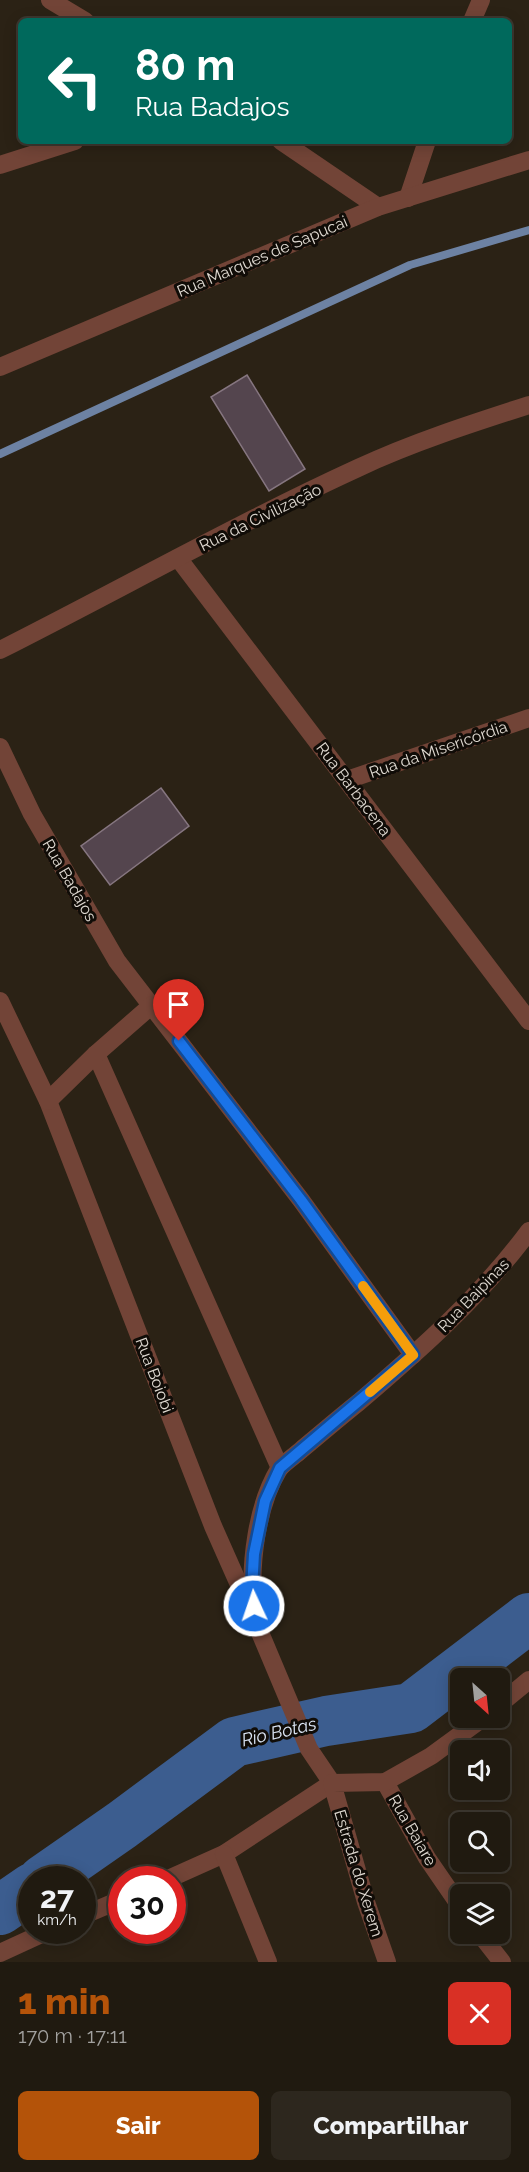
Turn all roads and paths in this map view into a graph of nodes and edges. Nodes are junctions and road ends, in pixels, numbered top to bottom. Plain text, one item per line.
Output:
1 (50, 0) edge
2 (481, 0) edge
3 (80, 18) edge
4 (473, 18) edge
5 (66, 144) edge
6 (284, 144) edge
7 (426, 144) edge
8 (529, 160) edge
9 (0, 165) edge
10 (408, 198) junction
11 (378, 207) junction
12 (0, 367) edge
13 (529, 405) edge
14 (178, 558) junction
15 (0, 650) edge
16 (529, 718) edge
17 (0, 747) edge
18 (347, 780) junction
19 (0, 1002) edge
20 (152, 1005) junction
21 (529, 1021) edge
22 (96, 1054) junction
23 (48, 1101) junction
24 (529, 1232) edge
25 (413, 1355) junction
26 (280, 1468) junction
27 (256, 1623) junction
28 (529, 1680) edge
29 (510, 1696) edge
30 (469, 1728) edge
31 (309, 1749) joint
32 (386, 1782) junction
33 (332, 1783) junction
34 (224, 1854) junction
35 (186, 1871) edge
36 (450, 1891) edge
37 (20, 1944) edge
38 (488, 1944) edge
39 (0, 1953) edge
40 (268, 1962) edge
41 (387, 1962) edge
42 (502, 1962) edge

1 - 3 street
2 - 4 street
5 - 9 street
6 - 11 street
7 - 10 street
8 - 10 street, Rua Marques de Sapucai
10 - 11 street, Rua Marques de Sapucai
11 - 12 street, Rua Marques de Sapucai
13 - 14 street, Rua da Civilização
14 - 15 street, Rua da Civilização
14 - 18 street, Rua Barbacena
16 - 18 street, Rua da Misericórdia
17 - 20 street, Rua Badajos
18 - 21 street, Rua Barbacena
19 - 23 street, Rua Boiobi
20 - 22 street
20 - 25 street, Rua Badajos
22 - 23 street
22 - 26 street
23 - 27 street, Rua Boiobi
24 - 25 street, Rua Baipinas
25 - 26 street
26 - 27 street
27 - 31 street, Rua Boiobi
28 - 29 street
30 - 32 street
31 - 33 street, Estrada do Xerem
32 - 33 street
32 - 36 street, Rua Baiare
33 - 34 street
33 - 41 street, Estrada do Xerem
34 - 35 street
34 - 40 street
37 - 39 street
38 - 42 street

